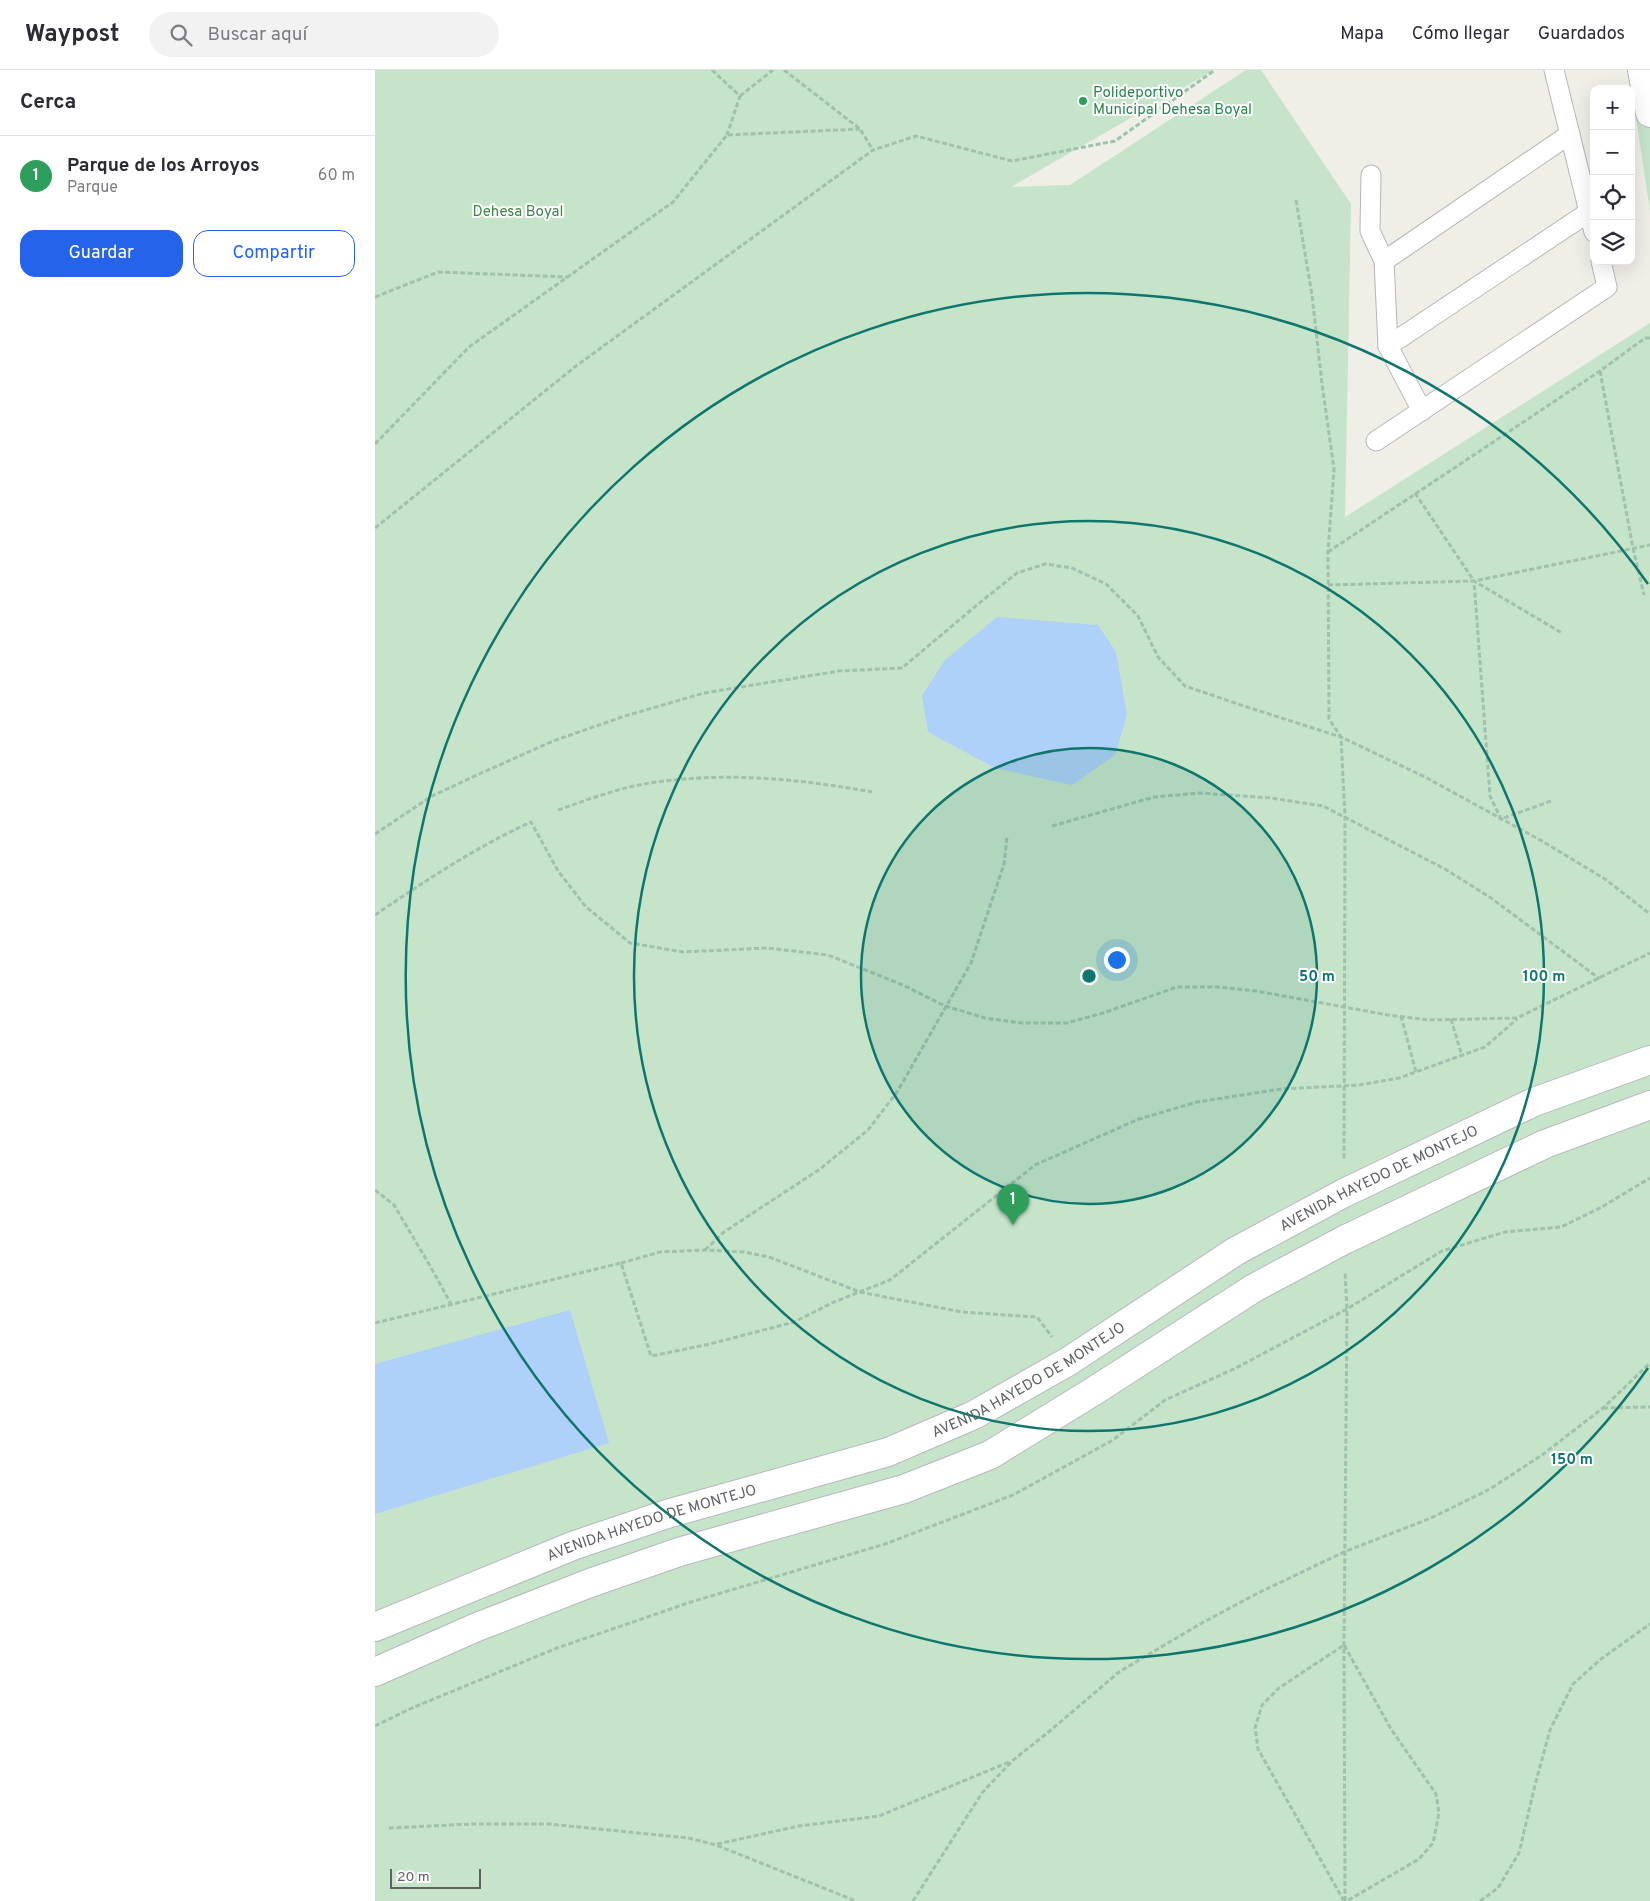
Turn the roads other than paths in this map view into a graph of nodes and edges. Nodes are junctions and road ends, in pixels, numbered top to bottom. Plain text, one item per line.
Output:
1 (1554, 70) edge
2 (1642, 70) edge
3 (1650, 113) edge
4 (1570, 134) junction
5 (1371, 175) dead end
6 (1589, 212) junction
7 (1591, 220) edge
8 (1384, 261) junction
9 (1602, 265) edge
10 (1388, 346) junction
11 (1422, 410) junction
12 (1376, 441) dead end
13 (1650, 1060) edge
14 (1650, 1105) edge
15 (375, 1627) edge
16 (375, 1672) edge

1 - 4 lane
2 - 3 street
4 - 6 lane
4 - 8 lane
5 - 8 lane
6 - 7 lane
6 - 10 lane
8 - 10 lane
9 - 11 lane
10 - 11 lane
11 - 12 lane
13 - 15 street, AVENIDA HAYEDO DE MONTEJO
14 - 16 street

